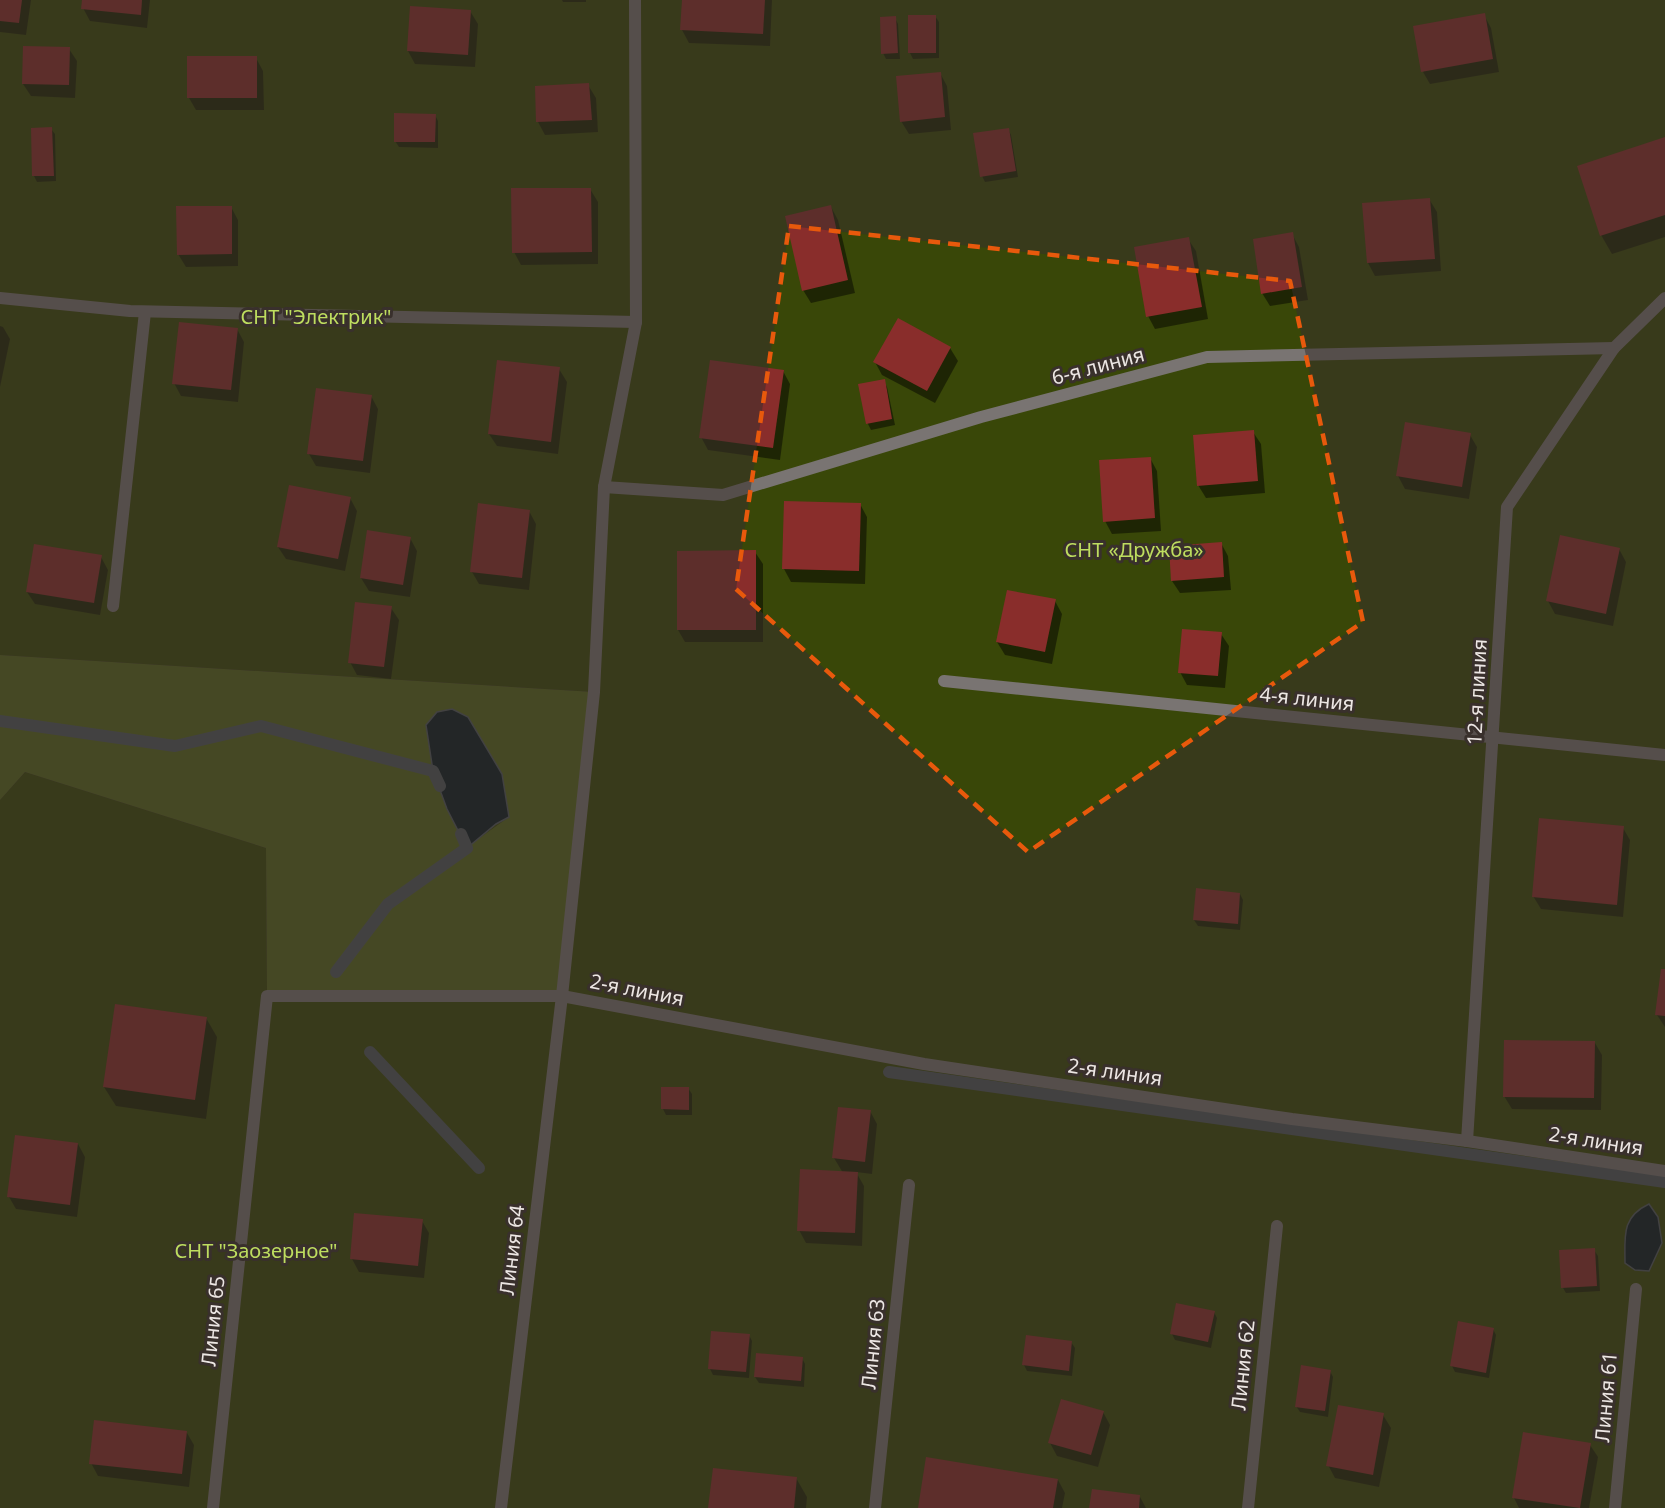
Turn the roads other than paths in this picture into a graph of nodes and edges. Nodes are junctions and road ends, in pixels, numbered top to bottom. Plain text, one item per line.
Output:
1 (635, 0) edge
2 (0, 298) edge
3 (1665, 298) edge
4 (145, 312) junction
5 (636, 322) junction
6 (1614, 348) junction
7 (604, 487) junction
8 (113, 606) dead end
9 (944, 681) dead end
10 (1493, 738) junction
11 (1665, 755) edge
12 (267, 996) joint
13 (562, 996) junction
14 (1467, 1141) junction
15 (1665, 1171) edge
16 (909, 1185) dead end
17 (1276, 1226) dead end
18 (1636, 1289) dead end
19 (213, 1508) edge
20 (501, 1508) edge
21 (875, 1508) edge
22 (1248, 1508) edge
23 (1615, 1508) edge

1 - 5 street, Линия 64
2 - 4 street
3 - 6 street, 12-я линия
4 - 5 street
4 - 8 street
5 - 7 street, Линия 64
6 - 7 street, 6-я линия
6 - 10 street, 12-я линия
7 - 13 street, Линия 64
9 - 10 street, 4-я линия
10 - 11 street, 4-я линия
10 - 14 street, 12-я линия
12 - 13 street, 2-я линия
12 - 19 street, Линия 65
13 - 14 street, 2-я линия
13 - 20 street, Линия 64
14 - 15 street, 2-я линия
16 - 21 street, Линия 63
17 - 22 street, Линия 62
18 - 23 street, Линия 61

